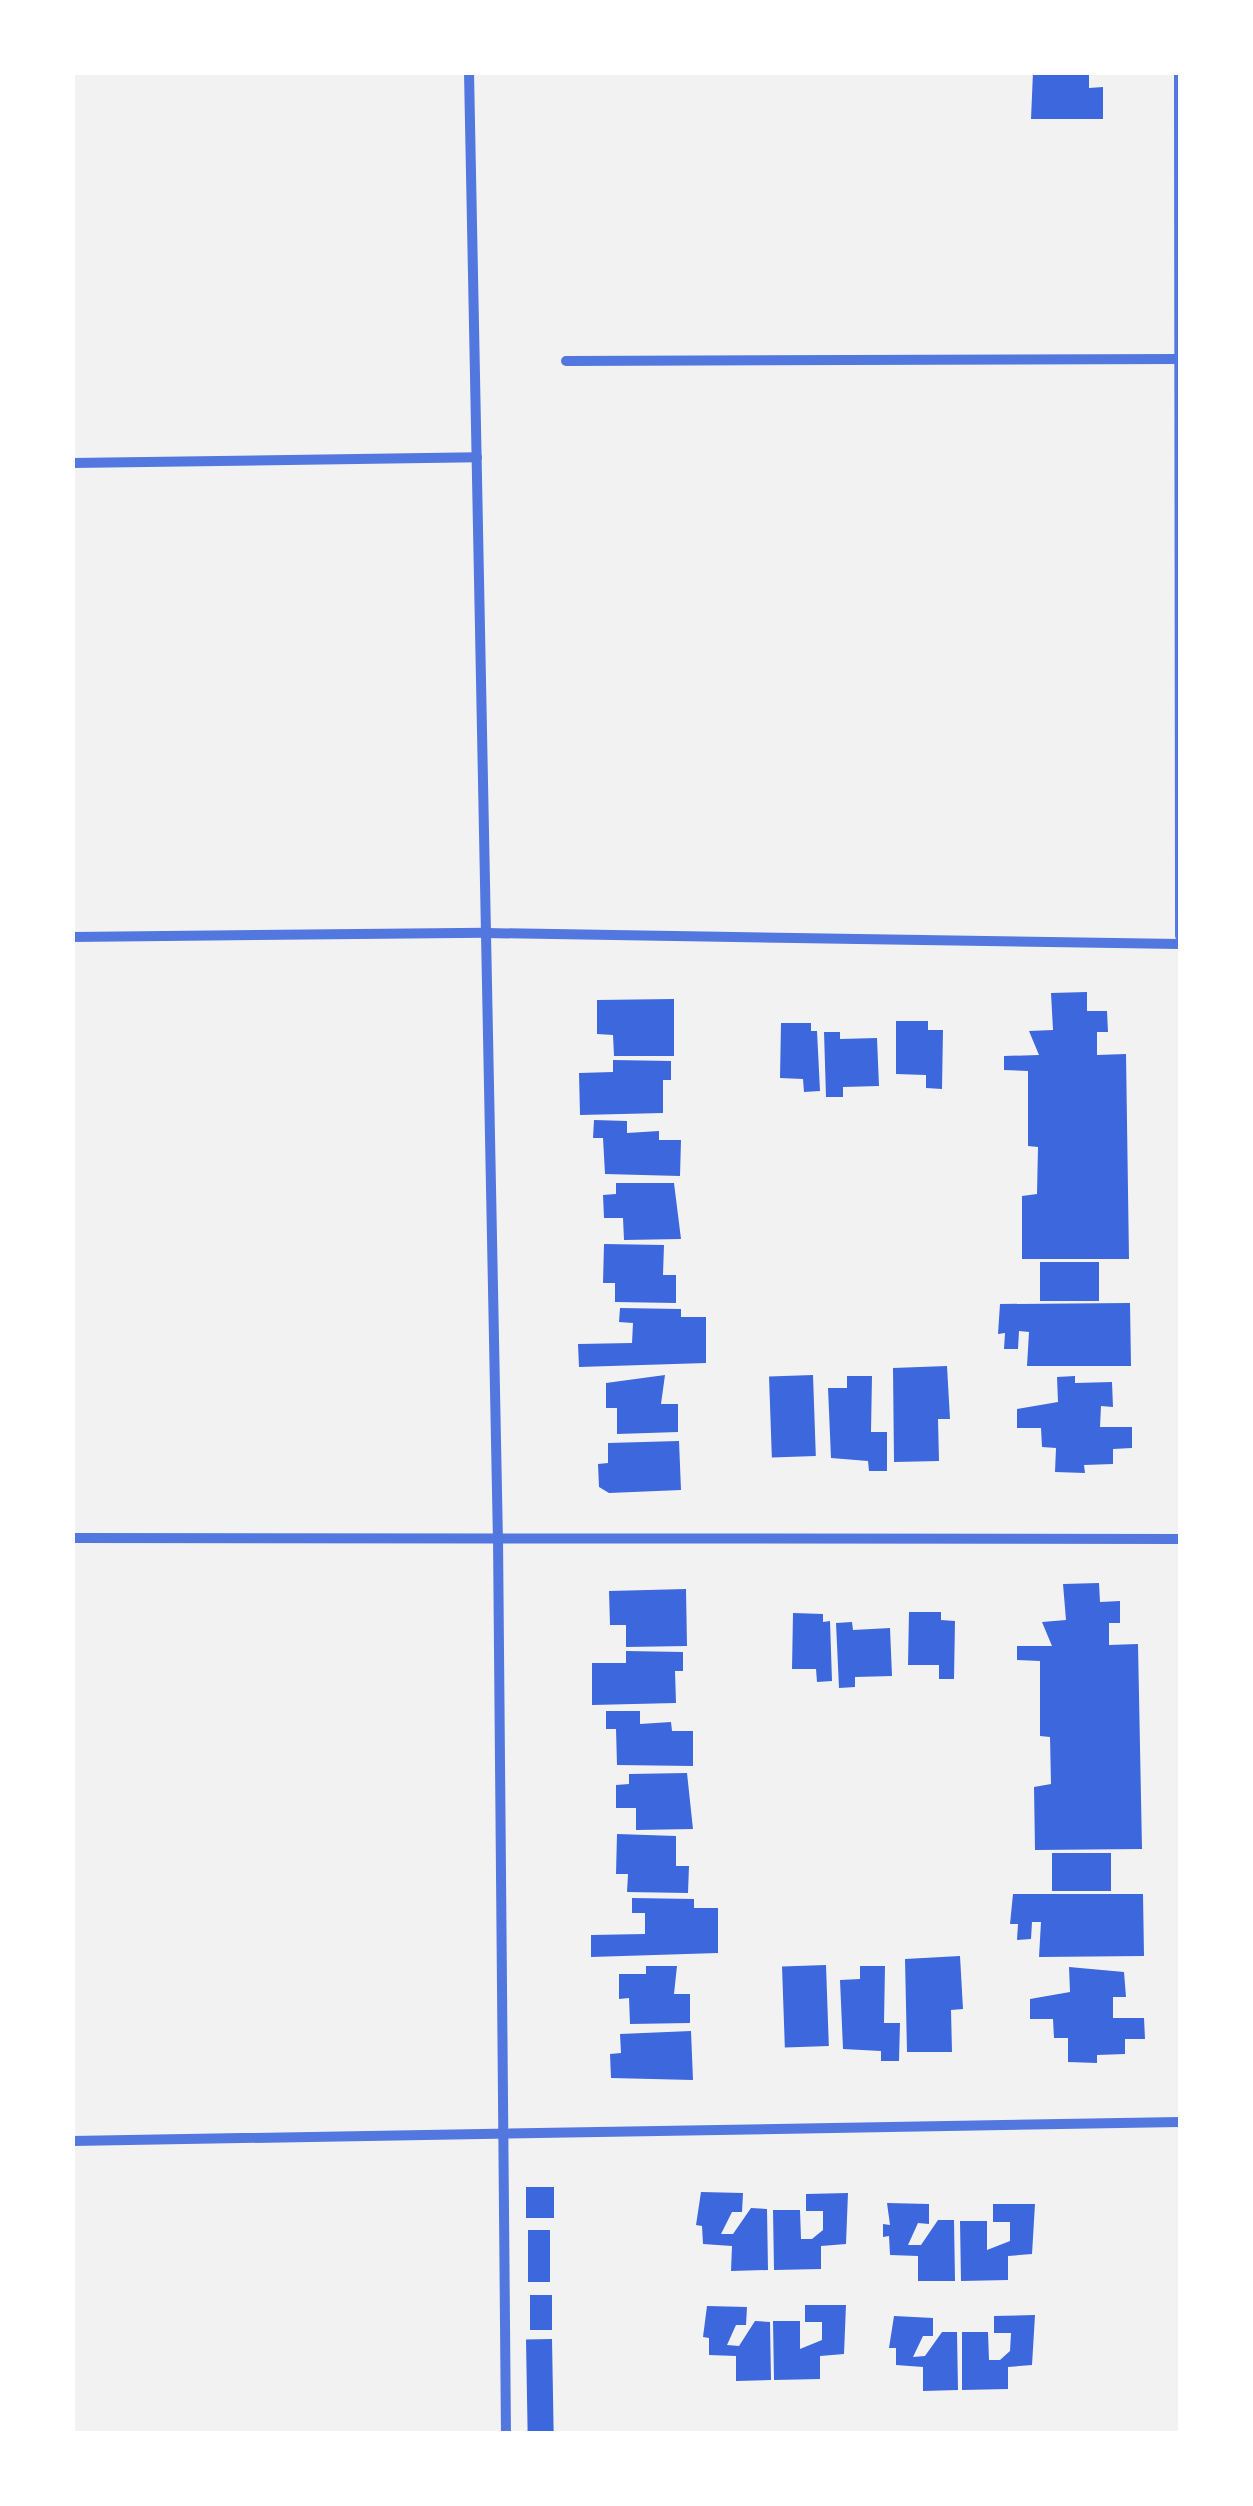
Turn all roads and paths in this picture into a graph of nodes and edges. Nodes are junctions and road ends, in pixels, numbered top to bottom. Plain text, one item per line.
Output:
1 (469, 72) edge
2 (1179, 72) edge
3 (1178, 359) edge
4 (566, 361) dead end
5 (477, 457) junction
6 (72, 463) edge
7 (486, 933) junction
8 (72, 937) edge
9 (1180, 940) edge
10 (498, 1536) junction
11 (72, 1538) edge
12 (1180, 1539) edge
13 (1180, 2122) edge
14 (504, 2135) junction
15 (72, 2141) edge
16 (506, 2434) edge

1 - 5 street
2 - 3 street
3 - 4 street
3 - 9 street
5 - 6 street
5 - 7 street
7 - 8 street
7 - 9 street
7 - 10 street
10 - 11 street
10 - 12 street
10 - 14 street
13 - 14 street
14 - 15 street
14 - 16 street

